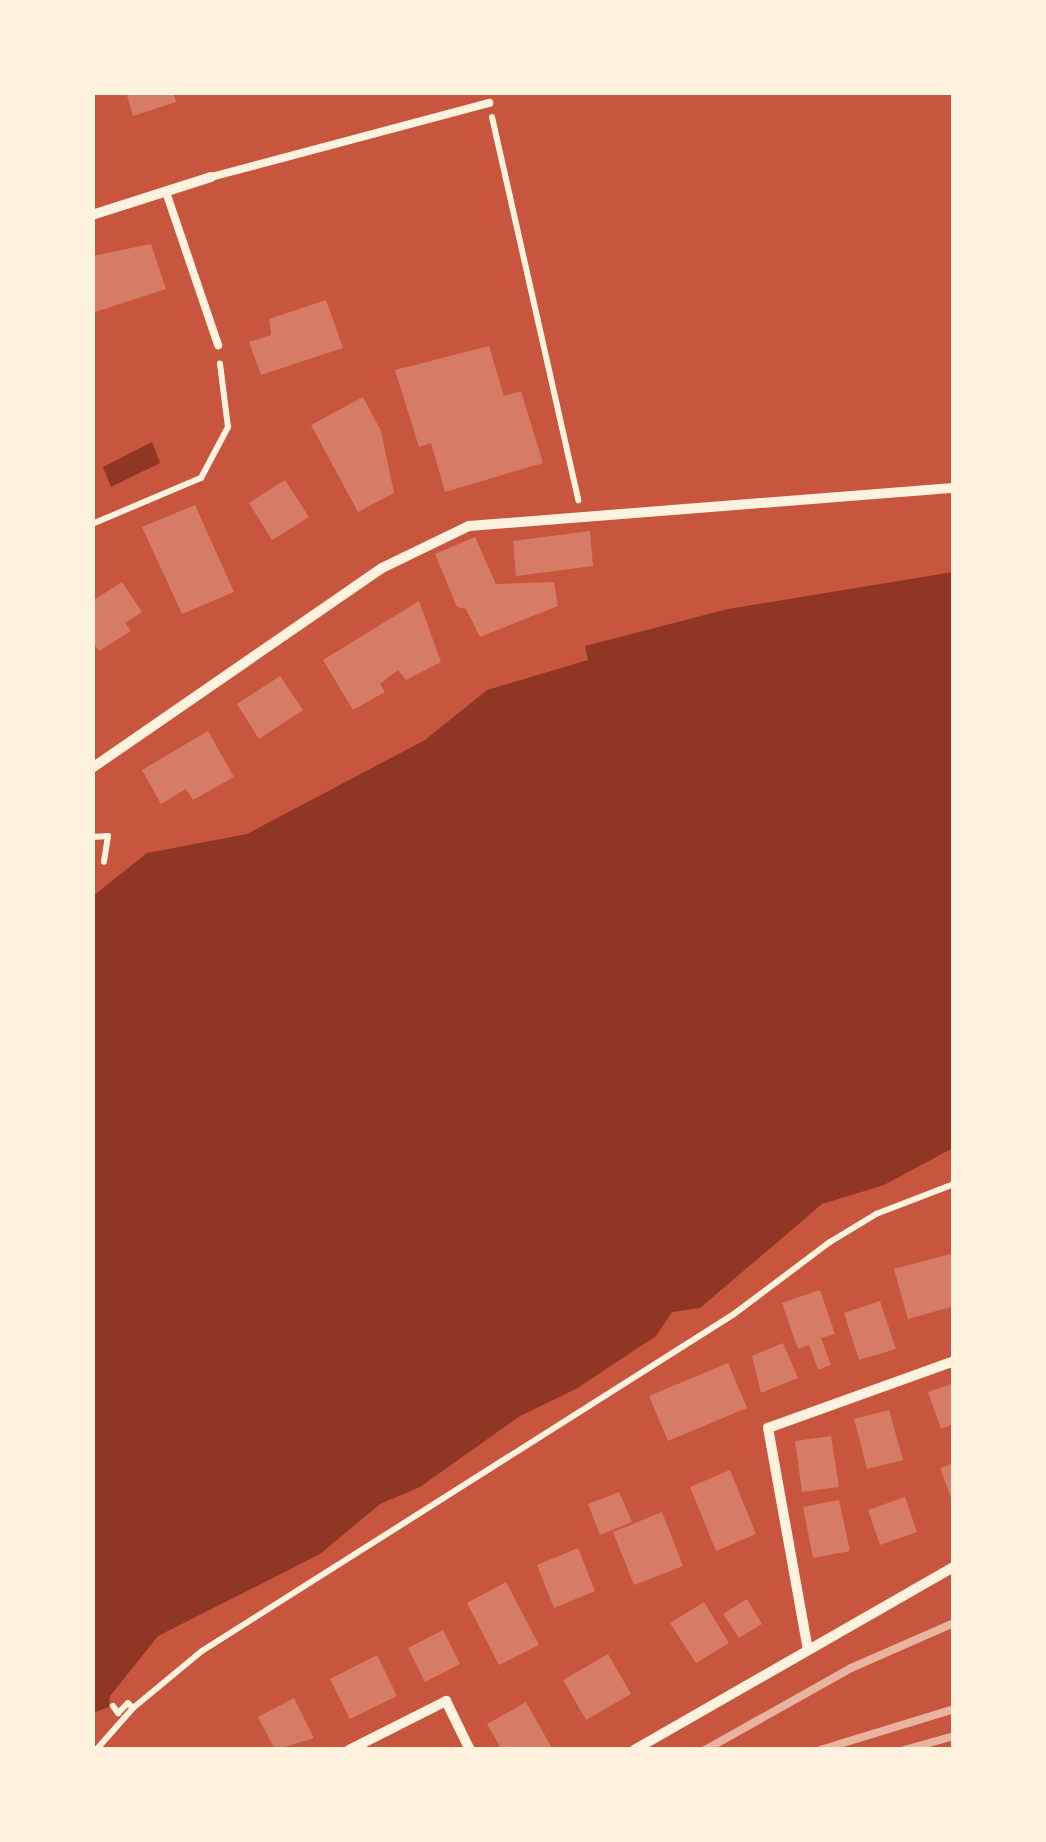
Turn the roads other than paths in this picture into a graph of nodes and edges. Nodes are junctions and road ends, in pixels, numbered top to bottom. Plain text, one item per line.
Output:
1 (489, 102) road end
2 (211, 177) joint
3 (166, 192) junction
4 (92, 215) edge
5 (218, 345) road end
6 (954, 488) edge
7 (92, 768) edge
8 (954, 1361) edge
9 (954, 1567) edge
10 (808, 1650) junction
11 (349, 1750) edge
12 (470, 1750) edge
13 (634, 1750) edge

1 - 2 lane
2 - 3 street
3 - 4 street
3 - 5 lane
6 - 7 street
8 - 10 street
9 - 10 street
10 - 13 street
11 - 12 street

